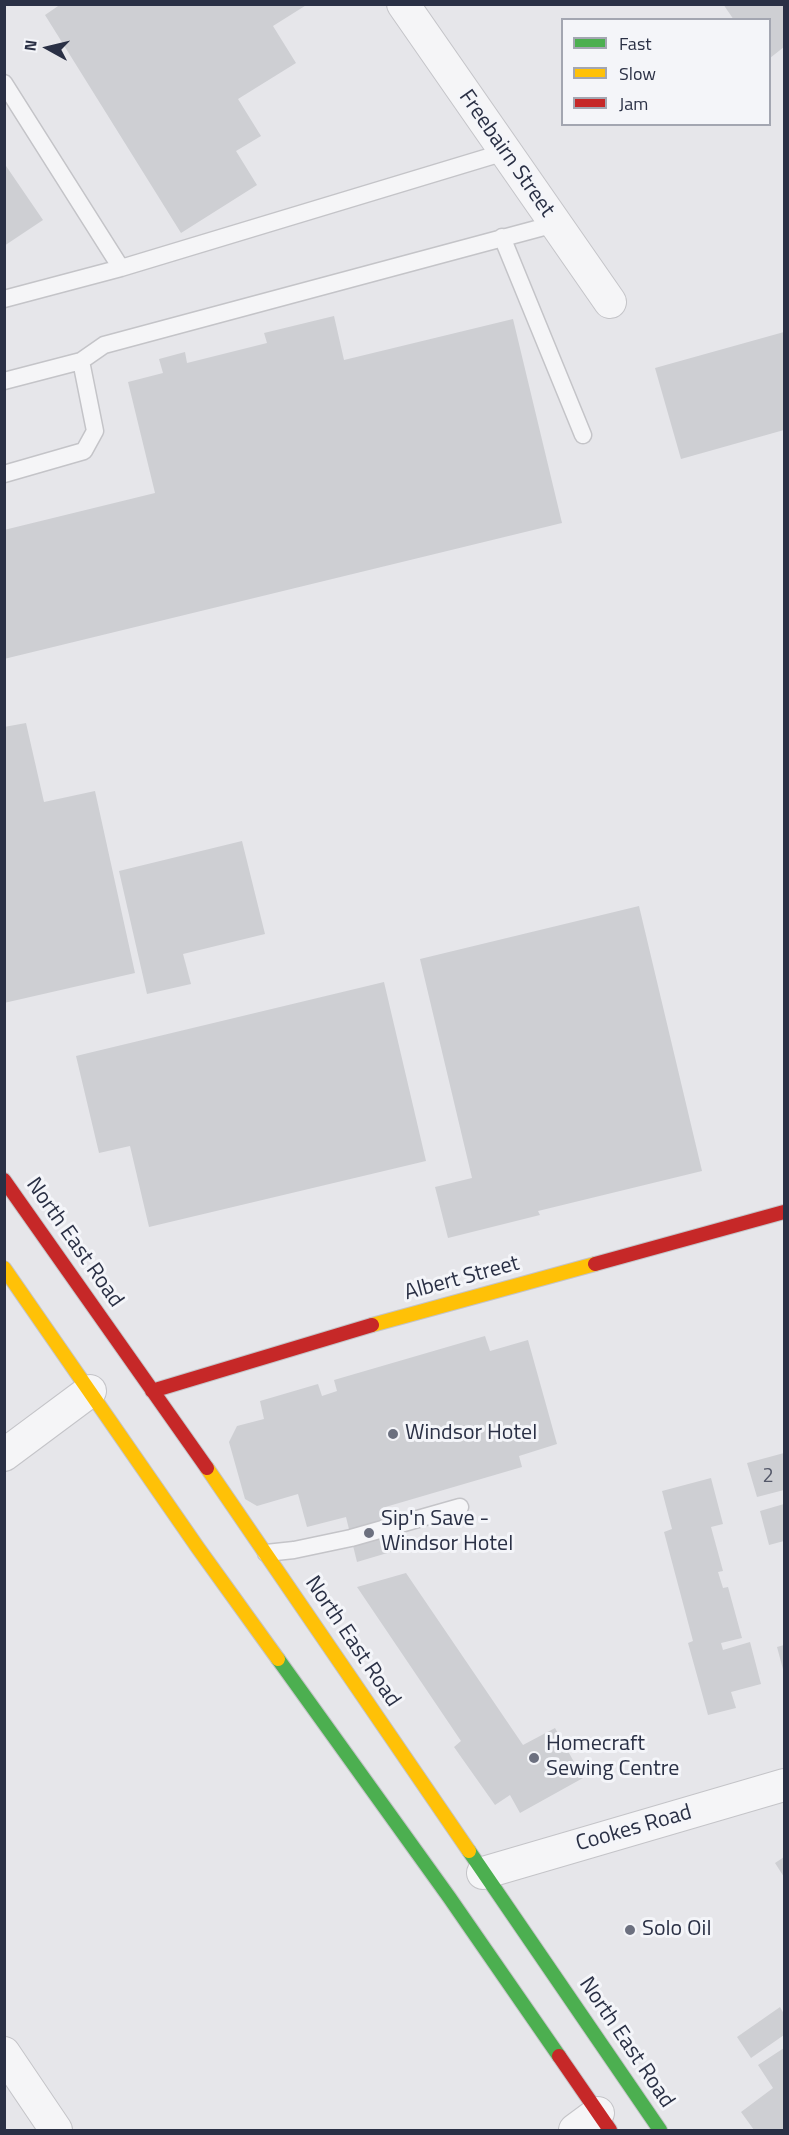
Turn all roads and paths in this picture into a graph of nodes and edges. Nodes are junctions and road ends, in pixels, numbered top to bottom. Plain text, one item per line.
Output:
1 (403, 4) edge
2 (4, 83) edge
3 (505, 152) junction
4 (555, 224) junction
5 (502, 237) junction
6 (121, 268) junction
7 (4, 299) edge
8 (610, 302) dead end
9 (81, 361) junction
10 (4, 381) edge
11 (583, 435) dead end
12 (4, 474) edge
13 (4, 1180) edge
14 (784, 1212) edge
15 (4, 1268) edge
16 (95, 1388) junction
17 (148, 1393) junction
18 (4, 1455) edge
19 (460, 1507) dead end
20 (266, 1553) junction
21 (784, 1785) edge
22 (479, 1876) junction
23 (4, 2053) edge
24 (597, 2120) edge
25 (56, 2130) edge
26 (660, 2130) edge

1 - 3 street, Freebairn Street
2 - 6 lane
3 - 4 street, Freebairn Street
3 - 6 lane
4 - 5 lane
4 - 8 street, Freebairn Street
5 - 9 lane
5 - 11 lane
6 - 7 lane
9 - 10 lane
9 - 12 lane
13 - 17 main road, North East Road
14 - 17 main road, Albert Street
15 - 16 main road
16 - 18 street
16 - 24 main road
17 - 20 main road, North East Road
19 - 20 lane
20 - 22 main road, North East Road
21 - 22 street, Cookes Road
22 - 26 main road, North East Road
23 - 25 street

